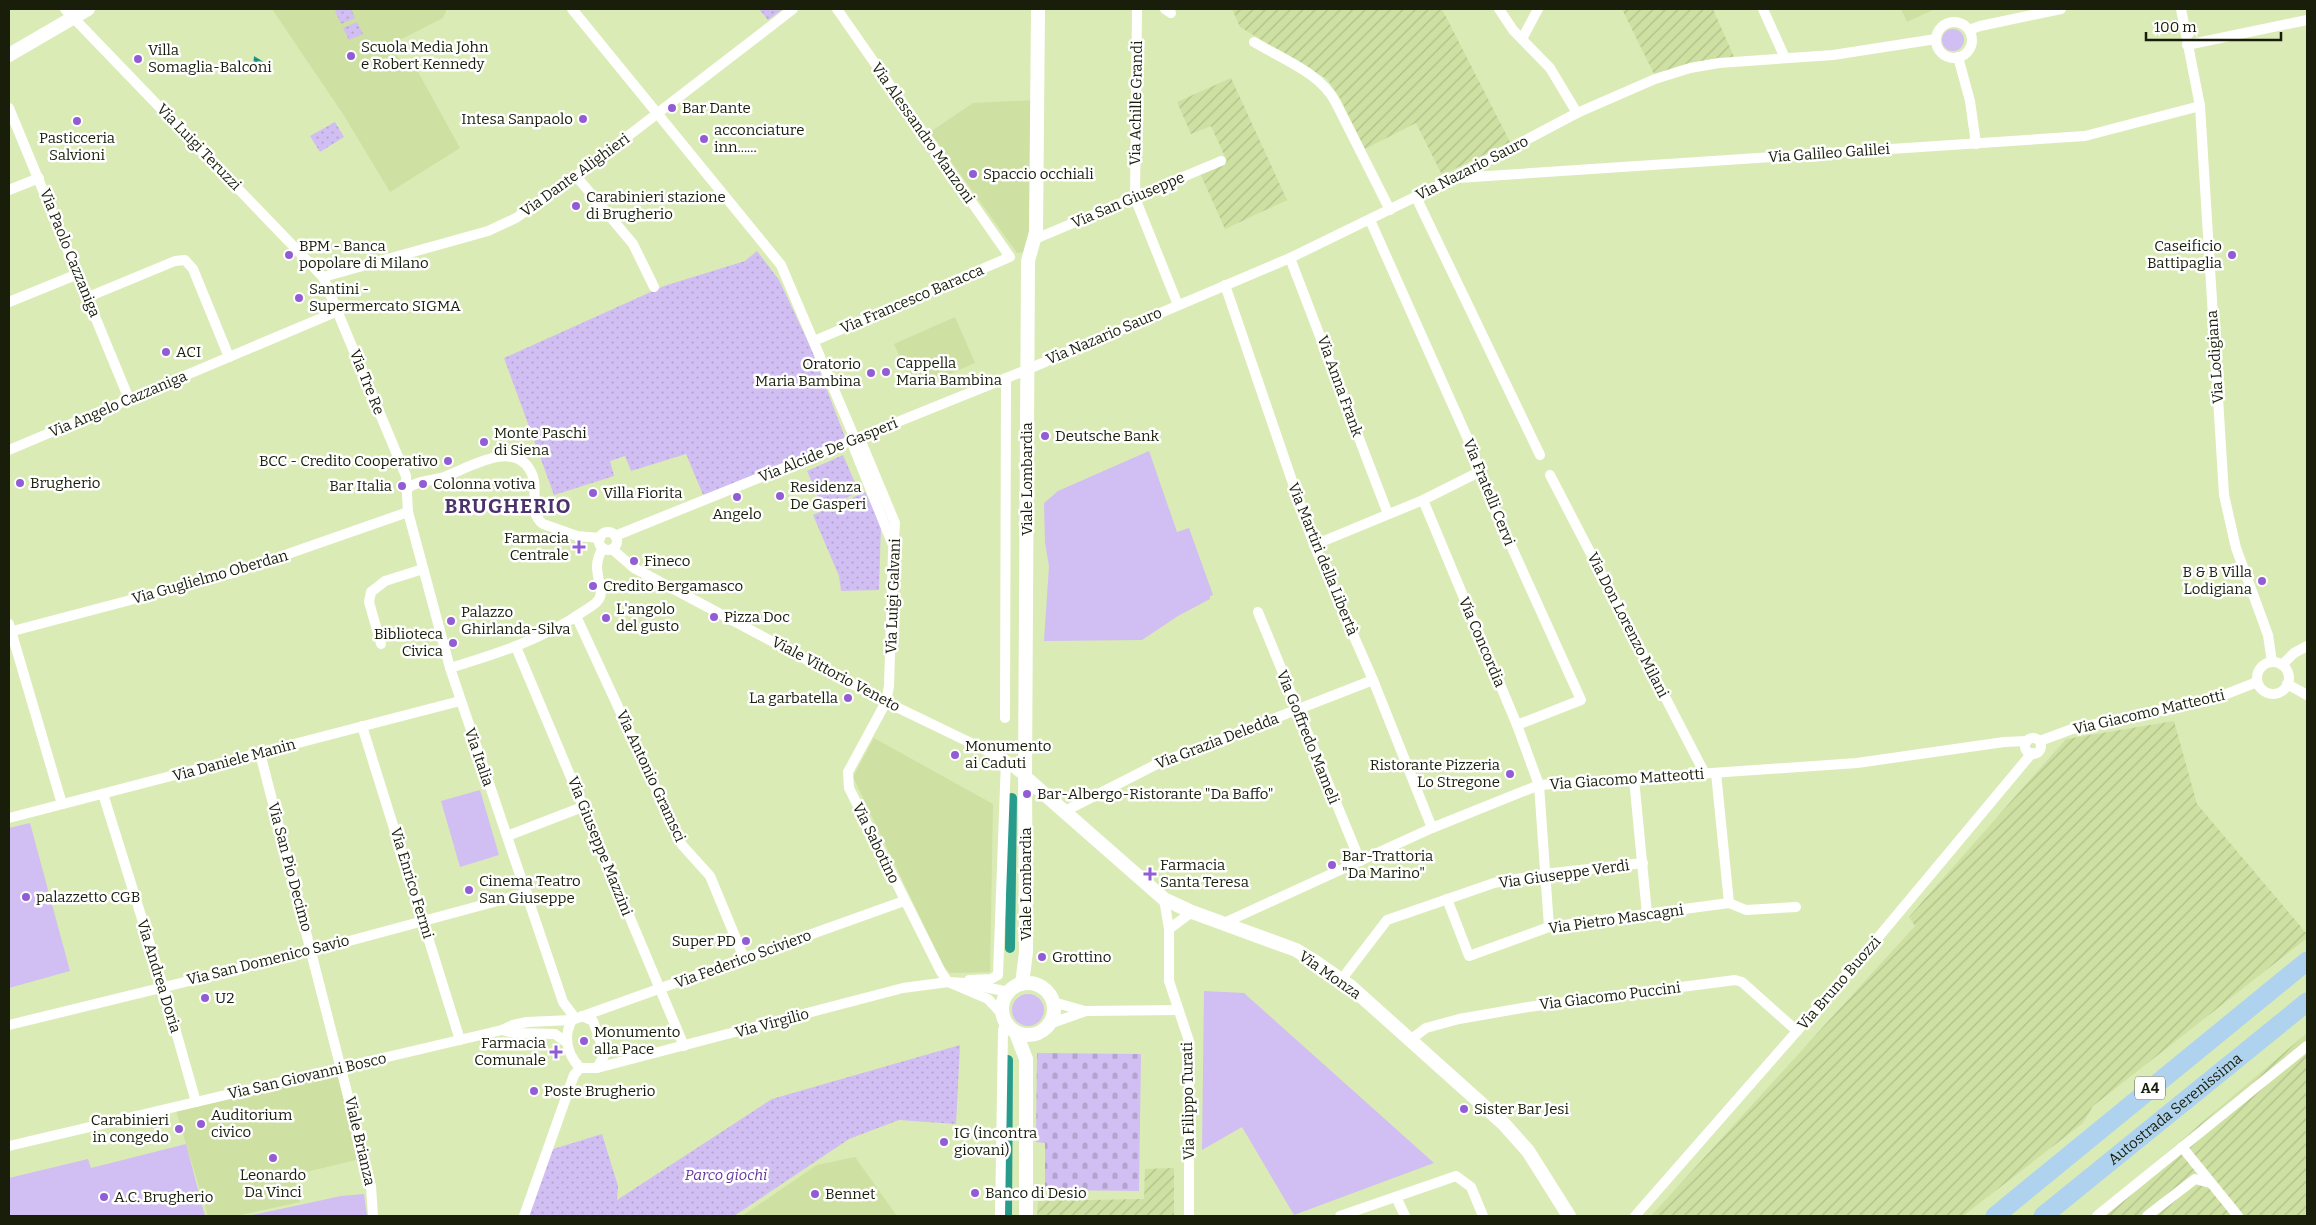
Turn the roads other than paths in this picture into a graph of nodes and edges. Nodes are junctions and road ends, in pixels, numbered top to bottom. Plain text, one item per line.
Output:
1 (88, 9) edge
2 (572, 9) edge
3 (794, 9) edge
4 (837, 9) edge
5 (1038, 9) edge
6 (1137, 9) edge
7 (1499, 9) edge
8 (1538, 9) edge
9 (1763, 9) edge
10 (2061, 9) edge
11 (2181, 9) edge
12 (70, 13) edge
13 (2307, 20) edge
14 (1969, 30) junction
15 (1522, 39) junction
16 (1936, 39) junction
17 (1254, 42) dead end
18 (2187, 45) junction
19 (9, 55) edge
20 (1958, 57) junction
21 (1785, 58) junction
22 (2200, 106) junction
23 (9, 108) edge
24 (658, 113) junction
25 (1577, 113) junction
26 (1976, 144) junction
27 (1221, 161) dead end
28 (576, 176) junction
29 (39, 178) junction
30 (1454, 178) junction
31 (9, 190) edge
32 (1416, 197) junction
33 (1135, 198) junction
34 (1390, 210) junction
35 (1370, 220) junction
36 (1035, 239) junction
37 (1010, 257) joint
38 (1290, 258) junction
39 (78, 274) junction
40 (324, 277) junction
41 (1225, 285) junction
42 (654, 287) dead end
43 (88, 297) junction
44 (9, 302) edge
45 (1178, 305) junction
46 (338, 311) junction
47 (814, 341) junction
48 (230, 356) junction
49 (1027, 370) junction
50 (1006, 378) junction
51 (129, 399) junction
52 (855, 439) junction
53 (9, 450) edge
54 (1540, 455) dead end
55 (1479, 472) junction
56 (1550, 475) dead end
57 (408, 488) junction
58 (1423, 500) junction
59 (408, 512) junction
60 (1388, 514) junction
61 (616, 536) junction
62 (605, 545) junction
63 (1314, 545) junction
64 (423, 569) junction
65 (1258, 612) dead end
66 (576, 616) junction
67 (10, 629) edge
68 (381, 644) dead end
69 (2307, 646) edge
70 (516, 647) junction
71 (2277, 664) junction
72 (450, 668) junction
73 (1373, 680) junction
74 (2258, 682) junction
75 (2287, 684) junction
76 (2307, 695) edge
77 (460, 701) junction
78 (886, 702) junction
79 (1296, 710) junction
80 (1005, 718) dead end
81 (1517, 725) junction
82 (362, 726) junction
83 (2027, 741) junction
84 (2040, 741) junction
85 (260, 753) junction
86 (2032, 753) junction
87 (1006, 760) junction
88 (1716, 773) junction
89 (1705, 774) junction
90 (1025, 777) junction
91 (1634, 779) junction
92 (1539, 785) junction
93 (103, 794) junction
94 (62, 804) junction
95 (585, 806) junction
96 (1065, 811) junction
97 (9, 818) edge
98 (1432, 828) junction
99 (507, 836) junction
100 (1360, 861) junction
101 (1643, 863) junction
102 (1544, 874) junction
103 (527, 892) junction
104 (1164, 899) junction
105 (1447, 899) junction
106 (904, 901) junction
107 (1728, 903) junction
108 (1796, 907) dead end
109 (1192, 912) junction
110 (1647, 914) junction
111 (424, 921) junction
112 (1224, 924) junction
113 (1549, 927) junction
114 (1169, 929) junction
115 (312, 951) junction
116 (1026, 952) junction
117 (744, 958) junction
118 (2307, 962) edge
119 (1341, 980) junction
120 (948, 982) junction
121 (1022, 984) junction
122 (163, 986) junction
123 (1041, 987) junction
124 (659, 989) junction
125 (1009, 992) junction
126 (1052, 1002) junction
127 (2307, 1002) edge
128 (1177, 1010) junction
129 (1086, 1011) junction
130 (576, 1018) junction
131 (1008, 1024) junction
132 (9, 1025) edge
133 (1044, 1028) junction
134 (502, 1030) junction
135 (1797, 1031) junction
136 (460, 1040) junction
137 (1410, 1040) junction
138 (566, 1042) junction
139 (684, 1046) junction
140 (2307, 1046) edge
141 (1026, 1059) junction
142 (342, 1067) junction
143 (580, 1068) junction
144 (597, 1068) junction
145 (196, 1102) junction
146 (9, 1146) edge
147 (2182, 1147) junction
148 (2211, 1183) junction
149 (1396, 1197) junction
150 (1638, 1213) edge
151 (1568, 1215) edge
152 (373, 1216) edge
153 (524, 1216) edge
154 (1000, 1216) edge
155 (1025, 1216) edge
156 (1189, 1216) edge
157 (1340, 1216) edge
158 (1405, 1216) edge
159 (1483, 1216) edge
160 (1631, 1216) edge
161 (1995, 1216) edge
162 (2043, 1216) edge
163 (2097, 1216) edge
164 (2147, 1216) edge
165 (2238, 1216) edge

1 - 12 main road
2 - 24 street, Via Luigi Galvani
3 - 24 street, Via Dante Alighieri
4 - 37 street, Via Alessandro Manzoni
5 - 36 main road, Viale Lombardia
6 - 33 street, Via Achille Grandi
7 - 15 street
8 - 15 street
9 - 21 street
10 - 14 street
11 - 18 street, Via Lodigiana
12 - 19 main road
12 - 40 street, Via Luigi Teruzzi
13 - 18 street
14 - 16 street
14 - 20 street
15 - 25 street
16 - 20 street
16 - 21 street, Via Nazario Sauro
17 - 34 street
18 - 22 street, Via Lodigiana
20 - 26 street
21 - 25 street, Via Nazario Sauro
22 - 26 street, Via Galileo Galilei
22 - 71 street, Via Lodigiana
23 - 29 street, Via Paolo Cazzaniga
24 - 28 street, Via Dante Alighieri
24 - 47 street, Via Luigi Galvani
25 - 30 street, Via Nazario Sauro
26 - 30 street, Via Galileo Galilei
27 - 33 street, Via San Giuseppe
28 - 40 street, Via Dante Alighieri
28 - 42 street
29 - 31 street
29 - 39 street, Via Paolo Cazzaniga
30 - 32 street, Via Nazario Sauro
32 - 34 street, Via Nazario Sauro
32 - 54 street
33 - 36 street, Via San Giuseppe
33 - 45 street
34 - 35 street, Via Nazario Sauro
35 - 38 street, Via Nazario Sauro
35 - 55 street, Via Fratelli Cervi
36 - 49 main road, Viale Lombardia
37 - 47 street, Via Francesco Baracca
38 - 41 street, Via Nazario Sauro
38 - 60 street, Via Anna Frank
39 - 43 street, Via Paolo Cazzaniga
39 - 44 street
40 - 46 street, Via Tre Re
41 - 45 street, Via Nazario Sauro
41 - 63 street, Via Martiri della Libertà
43 - 48 street
43 - 51 street, Via Paolo Cazzaniga
45 - 49 street, Via Nazario Sauro
46 - 48 street, Via Angelo Cazzaniga
46 - 57 street, Via Tre Re
47 - 52 street, Via Luigi Galvani
48 - 51 street, Via Angelo Cazzaniga
49 - 50 street, Via Alcide De Gasperi
49 - 90 main road, Viale Lombardia
50 - 52 street, Via Alcide De Gasperi
50 - 80 street, Viale Lombardia
51 - 53 street, Via Angelo Cazzaniga
52 - 61 street, Via Alcide De Gasperi
52 - 78 street, Via Luigi Galvani
55 - 58 street
55 - 81 street, Via Fratelli Cervi
56 - 89 street, Via Don Lorenzo Milani
57 - 59 street, Via Italia
57 - 62 street
58 - 60 street
58 - 81 street, Via Concordia
59 - 64 street, Via Italia
59 - 67 street, Via Guglielmo Oberdan
60 - 63 street
61 - 62 street
61 - 62 street, Via Alcide De Gasperi
62 - 66 street
62 - 78 street, Viale Vittorio Veneto
63 - 73 street, Via Martiri della Libertà
64 - 68 street
64 - 72 street, Via Italia
65 - 79 street, Via Goffredo Mameli
66 - 70 street
66 - 117 street, Via Antonio Gramsci
67 - 94 street
69 - 71 street
70 - 72 street
70 - 95 street, Via Giuseppe Mazzini
71 - 74 street
71 - 75 street
72 - 77 street, Via Italia
73 - 79 street, Via Grazia Deledda
73 - 98 street, Via Martiri della Libertà
74 - 75 street
74 - 84 street, Via Giacomo Matteotti
75 - 76 street
77 - 82 street, Via Daniele Manin
77 - 99 street, Via Italia
78 - 87 street, Viale Vittorio Veneto
78 - 106 street, Via Sabotino
79 - 96 street, Via Grazia Deledda
79 - 100 street, Via Goffredo Mameli
81 - 92 street, Via Concordia
82 - 85 street, Via Daniele Manin
82 - 111 street, Via Enrico Fermi
83 - 84 street, Via Giacomo Matteotti
83 - 86 street
83 - 88 street, Via Giacomo Matteotti
84 - 86 street
85 - 93 street, Via Daniele Manin
85 - 115 street, Via San Pio Decimo
86 - 135 street, Via Bruno Buozzi
87 - 90 street, Viale Vittorio Veneto
87 - 120 street, Viale Lombardia
88 - 89 street, Via Giacomo Matteotti
88 - 107 street
89 - 91 street, Via Giacomo Matteotti
90 - 96 main road, Via Monza
90 - 116 main road, Viale Lombardia
91 - 92 street, Via Giacomo Matteotti
91 - 101 street
92 - 98 street, Via Giacomo Matteotti
92 - 102 street, Via Concordia
93 - 94 street, Via Daniele Manin
93 - 122 street, Via Andrea Doria
94 - 97 street, Via Daniele Manin
95 - 99 street
95 - 124 street, Via Giuseppe Mazzini
96 - 104 main road, Via Monza
98 - 100 street, Via Giacomo Matteotti
99 - 103 street, Via Italia
100 - 112 street, Via Giacomo Matteotti
101 - 102 street, Via Giuseppe Verdi
101 - 110 street
102 - 105 street, Via Giuseppe Verdi
102 - 113 street, Via Concordia
103 - 111 street, Via San Domenico Savio
103 - 130 street, Via Italia
104 - 109 main road, Via Monza
104 - 114 street, Via Filippo Turati
105 - 113 street, Via Pietro Mascagni
105 - 119 street, Via Giuseppe Verdi
106 - 117 street, Via Federico Sciviero
106 - 120 street, Via Sabotino
107 - 108 street, Via Pietro Mascagni
107 - 110 street, Via Pietro Mascagni
109 - 112 main road, Via Monza
109 - 114 street
110 - 113 street, Via Pietro Mascagni
111 - 115 street, Via San Domenico Savio
111 - 136 street, Via Enrico Fermi
112 - 119 main road, Via Monza
114 - 128 street, Via Filippo Turati
115 - 122 street, Via San Domenico Savio
115 - 142 street, Via San Pio Decimo
116 - 121 main road, Viale Lombardia
116 - 123 main road, Viale Lombardia
117 - 124 street, Via Federico Sciviero
118 - 161 highway, Autostrada Serenissima / A4
119 - 137 main road, Via Monza
120 - 125 street, Via Virgilio
120 - 131 street
120 - 139 street, Via Virgilio
121 - 123 main road
121 - 125 main road
122 - 132 street, Via San Domenico Savio
122 - 145 street, Via Andrea Doria
123 - 126 main road
124 - 130 street, Via Federico Sciviero
124 - 139 street, Via Giuseppe Mazzini
125 - 131 main road
126 - 129 street
126 - 133 main road
127 - 162 highway, Autostrada Serenissima / A4
128 - 129 street
128 - 156 street, Via Filippo Turati
129 - 133 street
130 - 134 street, Via Federico Sciviero
130 - 138 street
130 - 144 street
131 - 133 main road
131 - 141 main road
131 - 154 street
133 - 141 main road
134 - 136 street, Via San Giovanni Bosco
134 - 138 street
135 - 137 street, Via Giacomo Puccini
135 - 150 street, Via Bruno Buozzi
136 - 142 street, Via San Giovanni Bosco
137 - 151 main road, Via Monza
138 - 143 street
139 - 144 street, Via Virgilio
140 - 147 street
141 - 155 main road
142 - 145 street, Via San Giovanni Bosco
142 - 152 street, Viale Brianza
143 - 144 street
143 - 153 street
145 - 146 street, Via San Giovanni Bosco
147 - 148 street
147 - 163 street
148 - 164 street
148 - 165 street
149 - 157 street
149 - 158 street
149 - 159 street
150 - 160 street, Via Bruno Buozzi

